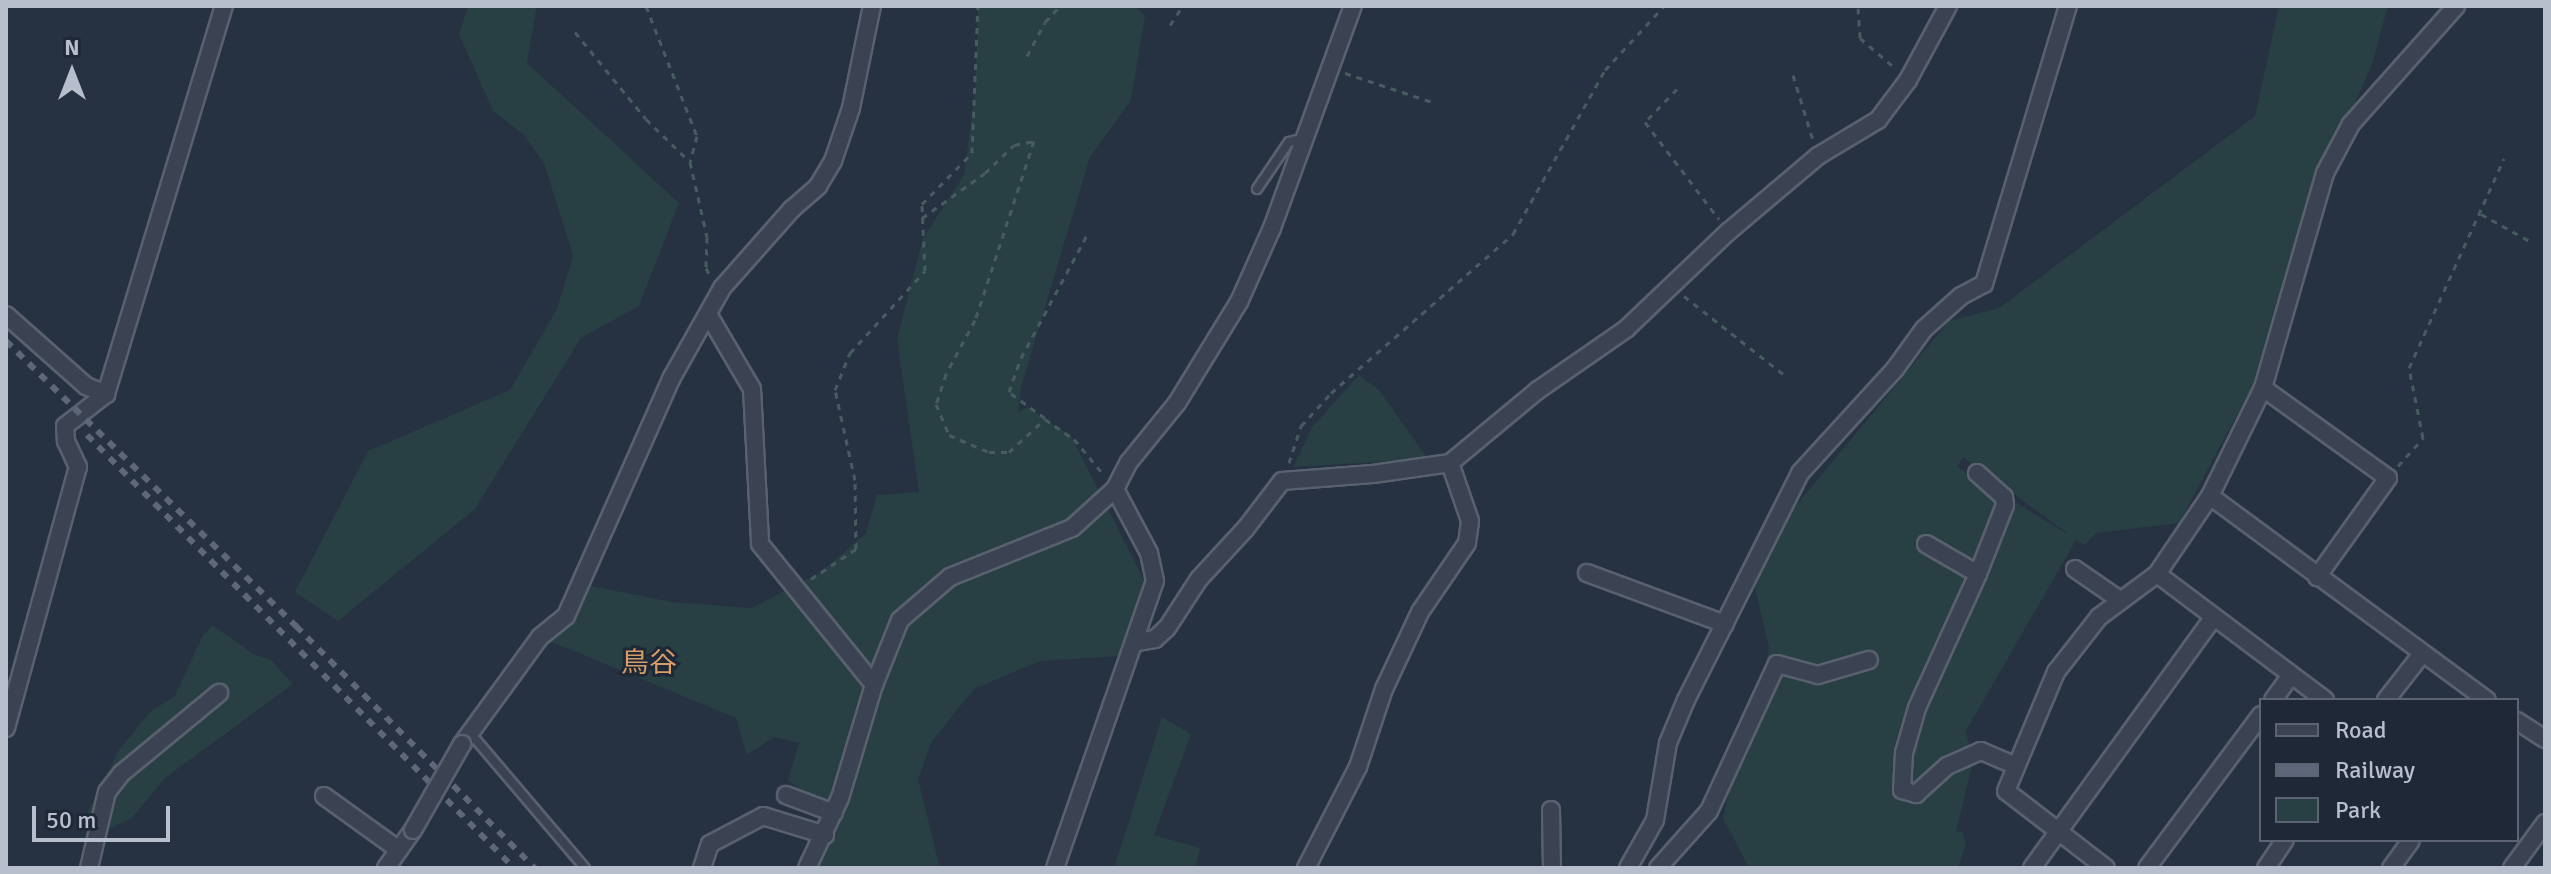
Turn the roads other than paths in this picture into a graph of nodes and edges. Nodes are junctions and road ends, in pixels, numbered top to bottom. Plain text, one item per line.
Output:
1 (224, 6) edge
2 (872, 6) edge
3 (1353, 6) edge
4 (1948, 6) edge
5 (2068, 6) edge
6 (2456, 6) edge
7 (1304, 138) junction
8 (1257, 189) dead end
9 (708, 314) junction
10 (6, 315) edge
11 (2263, 388) junction
12 (106, 394) junction
13 (1450, 463) junction
14 (1977, 473) dead end
15 (1115, 489) junction
16 (2210, 496) junction
17 (1926, 544) dead end
18 (2075, 569) dead end
19 (1587, 573) dead end
20 (1978, 574) junction
21 (2157, 574) junction
22 (2317, 577) junction
23 (2120, 600) junction
24 (2213, 618) junction
25 (1725, 624) junction
26 (1137, 642) junction
27 (2422, 654) junction
28 (1869, 660) dead end
29 (2291, 675) junction
30 (874, 685) junction
31 (219, 693) dead end
32 (2274, 698) edge
33 (2322, 698) edge
34 (2388, 698) edge
35 (2484, 698) edge
36 (2259, 718) edge
37 (2519, 722) edge
38 (6, 728) edge
39 (466, 738) junction
40 (2545, 739) edge
41 (2016, 766) junction
42 (786, 795) dead end
43 (324, 796) dead end
44 (1551, 810) dead end
45 (834, 813) junction
46 (2545, 823) edge
47 (2057, 832) junction
48 (825, 835) junction
49 (2284, 842) edge
50 (2410, 842) edge
51 (399, 850) junction
52 (2267, 867) edge
53 (89, 868) edge
54 (386, 868) edge
55 (585, 868) edge
56 (702, 868) edge
57 (807, 868) edge
58 (1055, 868) edge
59 (1306, 868) edge
60 (1552, 868) edge
61 (1628, 868) edge
62 (1658, 868) edge
63 (2032, 868) edge
64 (2106, 868) edge
65 (2147, 868) edge
66 (2391, 868) edge
67 (2512, 868) edge

1 - 12 street
2 - 9 street
3 - 7 street
4 - 13 street
5 - 25 street
6 - 11 street
7 - 8 lane
7 - 15 street
9 - 30 street
9 - 39 street
10 - 12 street
11 - 16 street
11 - 22 street
12 - 38 street
13 - 26 street
13 - 59 street
14 - 20 street
15 - 26 street
15 - 30 street
16 - 21 street
16 - 22 street
17 - 20 street
18 - 23 street
19 - 25 street
20 - 41 street
21 - 23 street
21 - 24 street
22 - 27 street
23 - 41 street
24 - 29 street
24 - 47 street
25 - 61 street
26 - 58 street
27 - 34 street
27 - 35 street
28 - 62 street
29 - 32 street
29 - 33 street
30 - 45 street
31 - 53 street
36 - 65 street
37 - 40 street
39 - 51 street, bridge
39 - 55 lane
41 - 47 street
42 - 45 street
43 - 51 street
44 - 60 street
45 - 48 street
46 - 67 street
47 - 63 street
47 - 64 street
48 - 56 street
48 - 57 street
49 - 52 street
50 - 66 street
51 - 54 street

